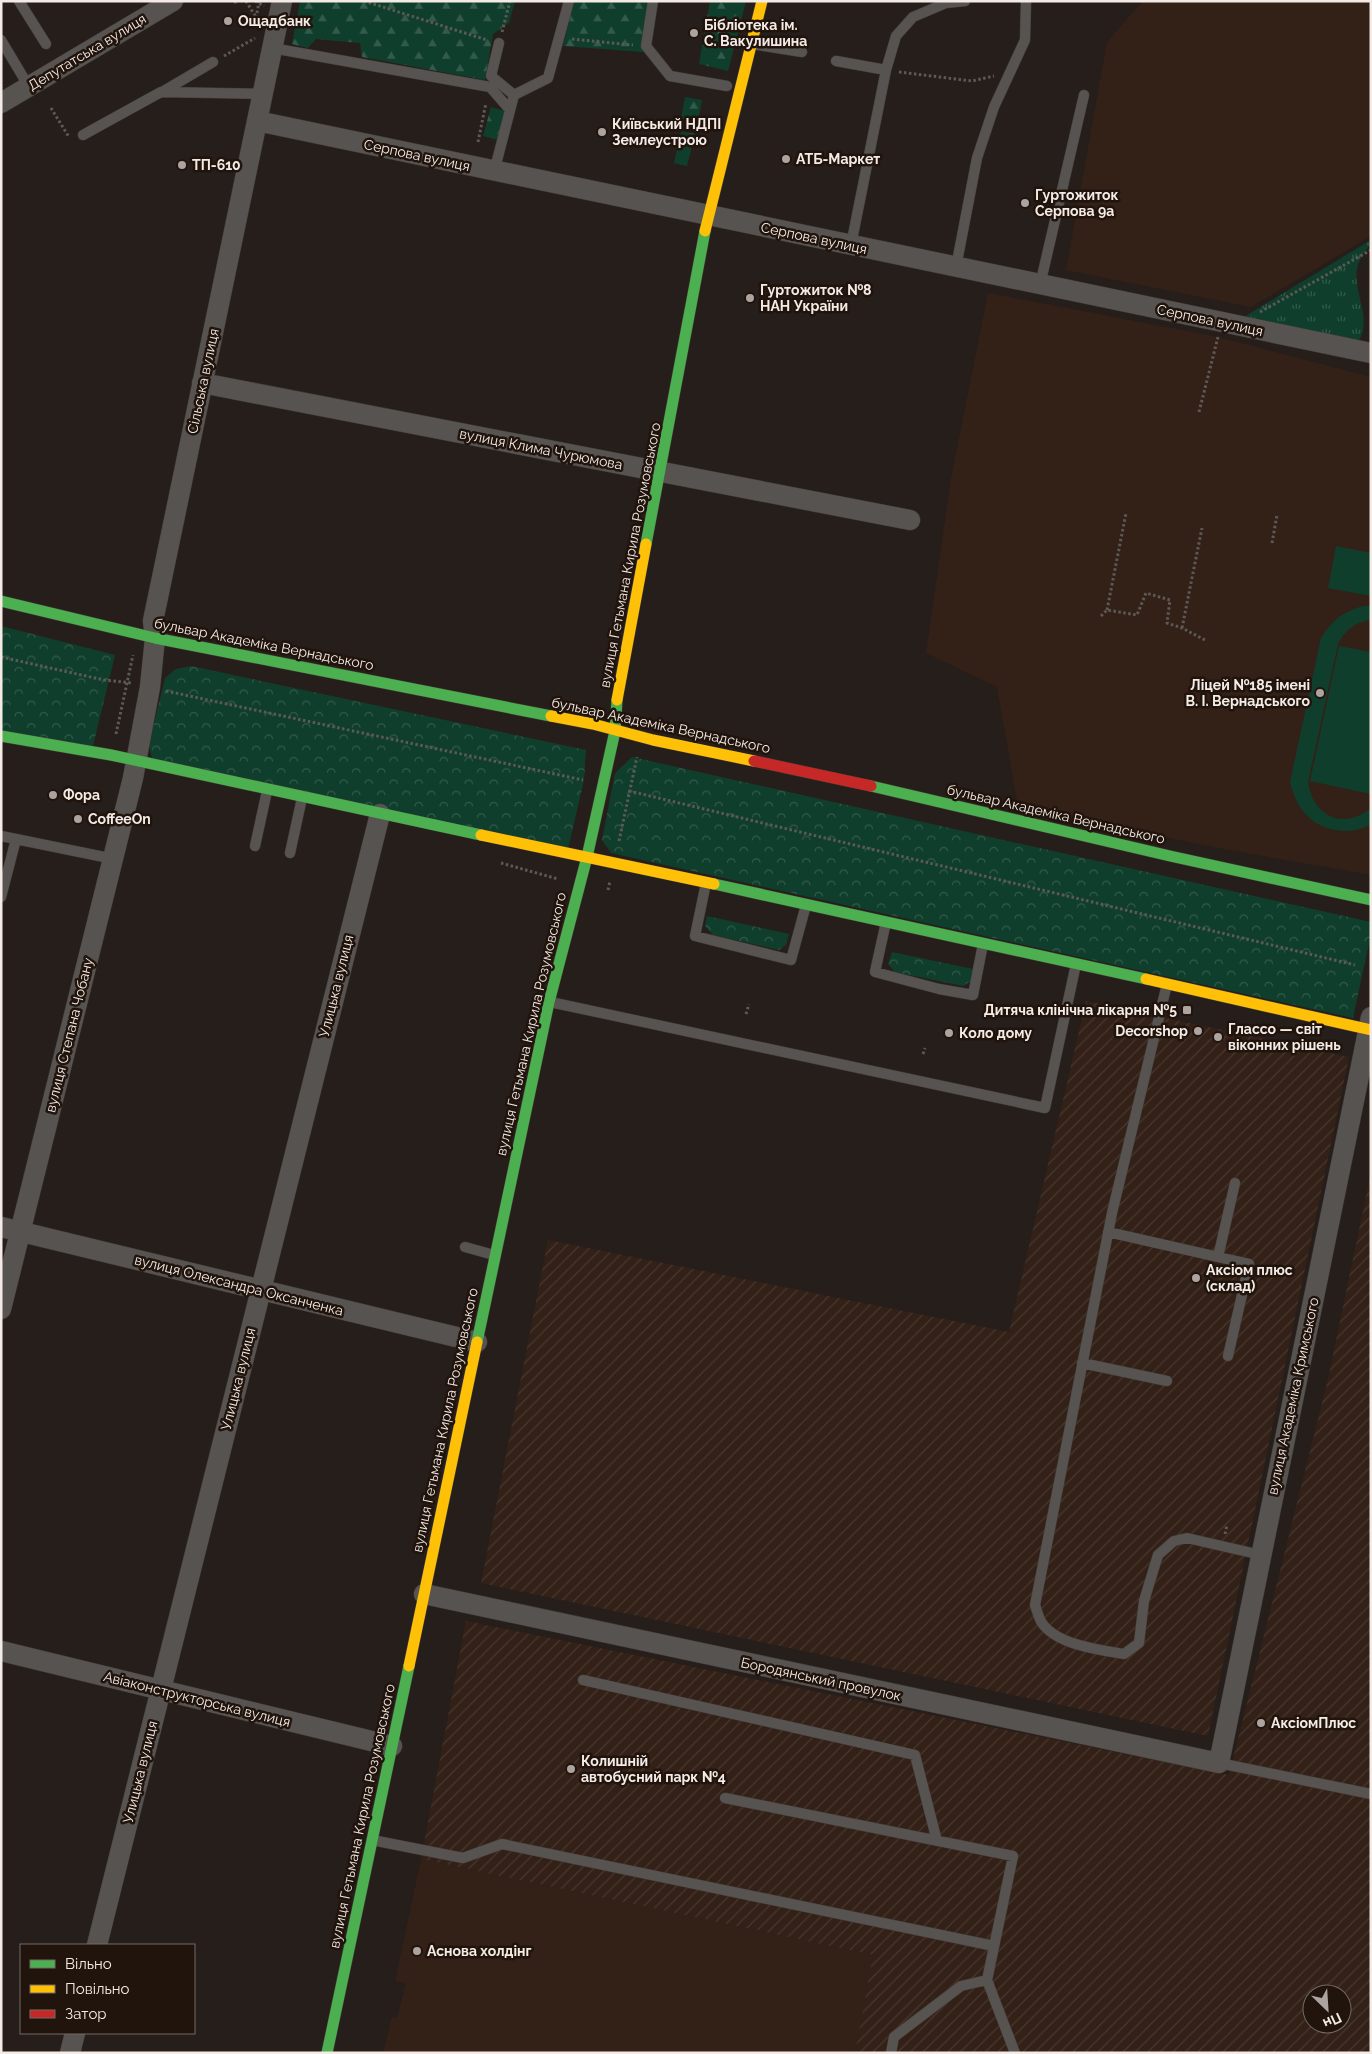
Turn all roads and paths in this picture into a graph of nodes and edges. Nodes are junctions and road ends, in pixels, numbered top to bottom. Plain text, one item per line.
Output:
1 (19, 1) edge
2 (246, 1) edge
3 (282, 1) edge
4 (364, 1) edge
5 (510, 1) edge
6 (569, 1) edge
7 (653, 1) edge
8 (762, 1) edge
9 (965, 1) edge
10 (1026, 1) edge
11 (258, 2) edge
12 (166, 3) edge
13 (256, 18) junction
14 (262, 28) dead end
15 (559, 38) junction
16 (1, 40) edge
17 (264, 43) junction
18 (499, 43) junction
19 (751, 43) junction
20 (46, 44) dead end
21 (646, 46) junction
22 (802, 52) dead end
23 (836, 61) dead end
24 (213, 62) joint
25 (886, 70) junction
26 (1010, 73) junction
27 (727, 86) dead end
28 (29, 87) junction
29 (490, 87) junction
30 (161, 92) junction
31 (263, 94) junction
32 (514, 95) junction
33 (1084, 95) dead end
34 (1, 103) edge
35 (51, 108) dead end
36 (510, 110) junction
37 (257, 121) junction
38 (82, 135) joint
39 (478, 142) dead end
40 (494, 172) junction
41 (708, 215) junction
42 (851, 246) junction
43 (1371, 250) edge
44 (956, 267) junction
45 (1040, 285) junction
46 (1229, 324) junction
47 (1371, 353) edge
48 (202, 383) junction
49 (1199, 412) dead end
50 (661, 472) junction
51 (1126, 513) dead end
52 (1277, 515) dead end
53 (910, 520) dead end
54 (1202, 528) dead end
55 (1272, 543) dead end
56 (1, 601) edge
57 (1107, 610) junction
58 (1101, 616) dead end
59 (1182, 628) junction
60 (155, 638) junction
61 (1205, 640) dead end
62 (133, 654) dead end
63 (1, 657) edge
64 (127, 682) junction
65 (132, 683) dead end
66 (162, 690) dead end
67 (615, 731) junction
68 (1, 736) edge
69 (115, 740) dead end
70 (638, 751) dead end
71 (136, 761) junction
72 (584, 780) dead end
73 (267, 790) junction
74 (629, 790) junction
75 (302, 797) junction
76 (380, 814) junction
77 (1, 836) edge
78 (16, 839) junction
79 (619, 843) dead end
80 (255, 846) dead end
81 (290, 853) dead end
82 (588, 857) junction
83 (114, 859) junction
84 (706, 883) junction
85 (1, 897) edge
86 (1371, 900) edge
87 (806, 905) junction
88 (886, 922) junction
89 (984, 943) junction
90 (1076, 963) junction
91 (1355, 965) dead end
92 (1167, 984) junction
93 (549, 1002) junction
94 (748, 1004) dead end
95 (746, 1014) dead end
96 (1370, 1026) edge
97 (925, 1048) dead end
98 (923, 1054) dead end
99 (1235, 1183) dead end
100 (10, 1229) edge
101 (1108, 1232) junction
102 (465, 1247) dead end
103 (495, 1255) junction
104 (1218, 1257) junction
105 (261, 1290) junction
106 (1, 1308) edge
107 (477, 1342) junction
108 (1228, 1356) dead end
109 (1082, 1363) junction
110 (1167, 1381) dead end
111 (1261, 1554) junction
112 (424, 1594) junction
113 (1, 1651) edge
114 (584, 1680) dead end
115 (161, 1690) junction
116 (392, 1746) junction
117 (1218, 1763) junction
118 (1371, 1794) edge
119 (725, 1798) dead end
120 (372, 1840) junction
121 (937, 1840) junction
122 (97, 1944) edge
123 (994, 1946) junction
124 (987, 1980) junction
125 (75, 2034) edge
126 (70, 2053) edge
127 (328, 2053) edge
128 (891, 2053) edge
129 (1015, 2053) edge

1 - 20 lane
2 - 13 path
3 - 17 street, Сільська вулиця
4 - 18 path
5 - 18 path
6 - 15 lane
7 - 21 lane
8 - 19 main road, вулиця Гетьмана Кирила Розумовського
9 - 25 lane
10 - 26 lane
11 - 13 path
12 - 28 street, Депутатська вулиця
13 - 14 path
15 - 21 path
15 - 32 lane
16 - 28 lane
17 - 24 path
17 - 29 lane
17 - 31 street, Сільська вулиця
18 - 32 lane
19 - 22 lane
19 - 41 main road, вулиця Гетьмана Кирила Розумовського
21 - 27 lane
23 - 25 lane
24 - 30 lane
25 - 26 path
25 - 42 lane
26 - 44 lane
28 - 34 street, Депутатська вулиця
29 - 36 lane
29 - 39 path
30 - 31 lane
30 - 38 lane
31 - 37 street, Сільська вулиця
32 - 36 lane
33 - 45 lane
35 - 38 path
36 - 40 lane
37 - 40 street, Серпова вулиця
37 - 48 street, Сільська вулиця
40 - 41 street, Серпова вулиця
41 - 42 street, Серпова вулиця
41 - 50 main road, вулиця Гетьмана Кирила Розумовського
42 - 44 street, Серпова вулиця
43 - 46 path
44 - 45 street, Серпова вулиця
45 - 46 street, Серпова вулиця
46 - 47 street, Серпова вулиця
46 - 49 path
48 - 50 street, вулиця Клима Чурюмова
48 - 60 street, Сільська вулиця
50 - 53 street, вулиця Клима Чурюмова
50 - 67 main road, вулиця Гетьмана Кирила Розумовського
51 - 57 path
52 - 55 path
54 - 59 path
56 - 60 main road, бульвар Академіка Вернадського
57 - 58 path
57 - 59 path
59 - 61 path
60 - 67 main road, бульвар Академіка Вернадського
60 - 71 street, Сільська вулиця
62 - 64 path
63 - 64 path
64 - 65 path
64 - 69 path
66 - 72 path
67 - 82 main road, вулиця Гетьмана Кирила Розумовського
67 - 86 main road, бульвар Академіка Вернадського
68 - 71 main road
70 - 74 path
71 - 73 main road
71 - 83 street, вулиця Степана Чобану
73 - 75 main road
73 - 80 lane
74 - 79 path
74 - 91 path
75 - 76 main road
75 - 81 lane
76 - 82 main road
76 - 105 street, Улицька вулиця
77 - 78 lane
78 - 83 lane
78 - 85 lane
82 - 84 main road
82 - 93 main road, вулиця Гетьмана Кирила Розумовського
83 - 100 street, вулиця Степана Чобану
84 - 87 main road
84 - 87 lane
87 - 88 main road
88 - 89 main road
88 - 89 lane
89 - 90 main road
90 - 92 main road
90 - 93 lane
92 - 96 main road
92 - 101 lane
93 - 103 main road, вулиця Гетьмана Кирила Розумовського
94 - 95 path
96 - 111 street, вулиця Академіка Кримського
97 - 98 path
99 - 104 lane
100 - 105 street, вулиця Олександра Оксанченка
100 - 106 street, вулиця Степана Чобану
101 - 104 lane
101 - 109 lane
102 - 103 lane
103 - 107 main road, вулиця Гетьмана Кирила Розумовського
104 - 108 lane
105 - 107 street, вулиця Олександра Оксанченка
105 - 115 street, Улицька вулиця
107 - 112 main road, вулиця Гетьмана Кирила Розумовського
109 - 110 lane
109 - 111 lane
111 - 117 street, вулиця Академіка Кримського
112 - 116 main road, вулиця Гетьмана Кирила Розумовського
112 - 117 street, Бородянський провулок
113 - 115 street, Авіаконструкторська вулиця
114 - 121 lane
115 - 116 street, Авіаконструкторська вулиця
115 - 122 street, Улицька вулиця
116 - 120 main road, вулиця Гетьмана Кирила Розумовського
117 - 118 lane
119 - 121 lane
120 - 123 lane
120 - 127 main road, вулиця Гетьмана Кирила Розумовського
121 - 123 lane
123 - 124 lane
124 - 128 lane
124 - 129 lane
125 - 126 street

